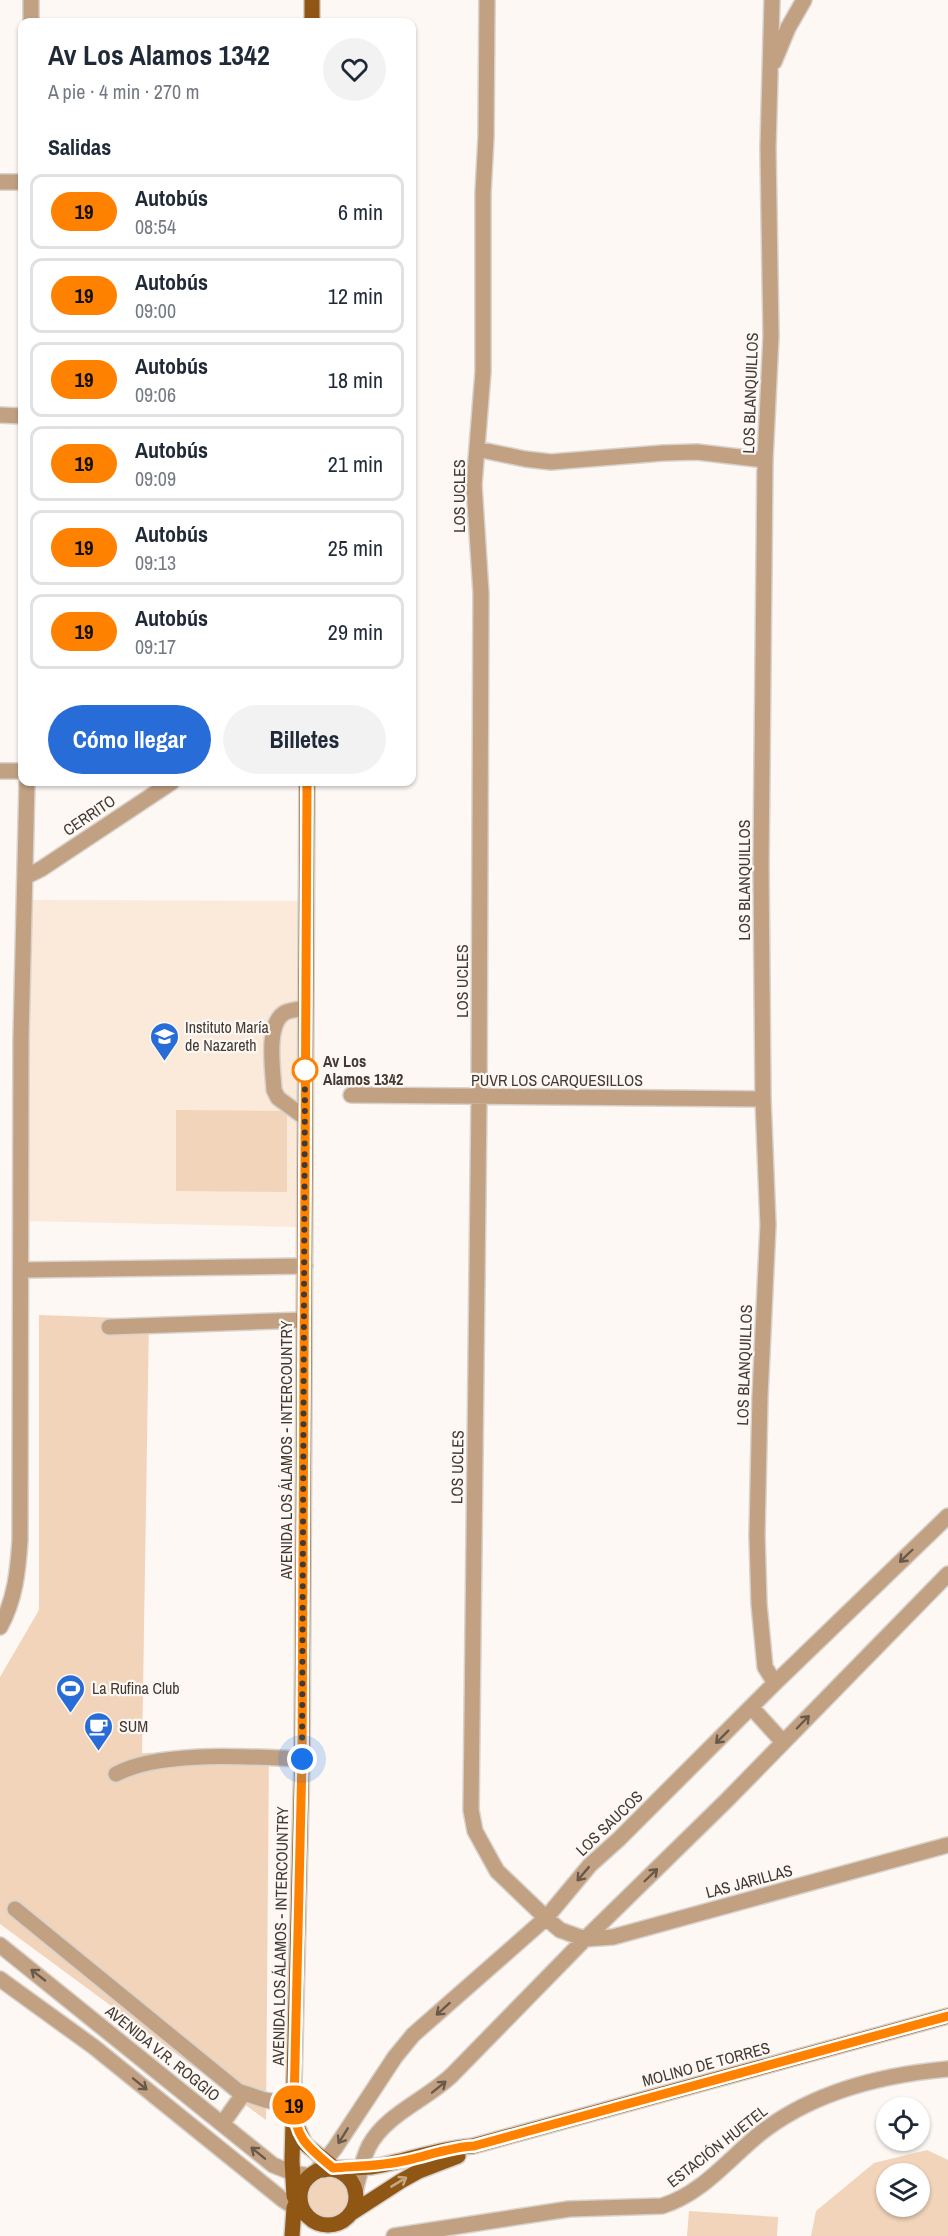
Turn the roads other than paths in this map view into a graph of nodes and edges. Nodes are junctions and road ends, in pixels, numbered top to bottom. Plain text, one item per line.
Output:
1 (31, 0) edge
2 (312, 0) edge
3 (487, 0) edge
4 (772, 0) edge
5 (804, 0) edge
6 (31, 18) edge
7 (312, 18) edge
8 (770, 73) junction
9 (0, 182) edge
10 (18, 182) edge
11 (0, 416) edge
12 (18, 416) edge
13 (477, 449) junction
14 (765, 460) junction
15 (0, 771) edge
16 (18, 771) edge
17 (27, 786) edge
18 (166, 786) edge
19 (307, 786) edge
20 (25, 877) junction
21 (305, 1008) junction
22 (351, 1095) dead end
23 (479, 1098) junction
24 (763, 1099) junction
25 (304, 1117) junction
26 (305, 1266) junction
27 (21, 1270) junction
28 (304, 1320) junction
29 (109, 1327) dead end
30 (947, 1518) edge
31 (948, 1574) edge
32 (0, 1628) edge
33 (775, 1683) junction
34 (751, 1707) junction
35 (783, 1742) junction
36 (302, 1759) junction
37 (116, 1774) dead end
38 (948, 1845) edge
39 (15, 1909) dead end
40 (546, 1918) junction
41 (560, 1929) joint
42 (585, 1939) junction
43 (0, 1945) edge
44 (17, 1959) junction
45 (2, 1984) edge
46 (948, 2016) edge
47 (107, 2031) junction
48 (94, 2047) junction
49 (948, 2069) edge
50 (244, 2093) junction
51 (294, 2112) junction
52 (222, 2124) junction
53 (474, 2146) junction
54 (362, 2167) junction
55 (324, 2170) junction
56 (292, 2173) junction
57 (355, 2192) junction
58 (300, 2205) junction
59 (349, 2215) junction
60 (426, 2234) edge
61 (292, 2236) edge
62 (335, 2236) edge
63 (394, 2236) edge

1 - 6 street
2 - 7 main road
3 - 13 street, LOS UCLES
4 - 8 street, LOS BLANQUILLOS
5 - 8 street, LOS BLANQUILLOS
8 - 14 street, LOS BLANQUILLOS
9 - 10 street
11 - 12 street
13 - 14 street
13 - 23 street, LOS UCLES
14 - 24 street, LOS BLANQUILLOS
15 - 16 street
17 - 20 street
18 - 20 street, CERRITO
19 - 21 main road, AVENIDA LOS ÁLAMOS - INTERCOUNTRY
20 - 27 street
21 - 25 main road, AVENIDA LOS ÁLAMOS - INTERCOUNTRY
21 - 25 street
22 - 23 street, PUVR LOS CARQUESILLOS
23 - 24 street, PUVR LOS CARQUESILLOS
23 - 40 street, LOS UCLES
24 - 33 street, LOS BLANQUILLOS
25 - 26 main road, AVENIDA LOS ÁLAMOS - INTERCOUNTRY
26 - 27 street
26 - 28 main road, AVENIDA LOS ÁLAMOS - INTERCOUNTRY
27 - 32 street
28 - 29 street
28 - 36 main road, AVENIDA LOS ÁLAMOS - INTERCOUNTRY
30 -> 33 street, LOS SAUCOS
35 -> 31 street
33 - 34 street, LOS SAUCOS
34 - 35 street
34 -> 40 street, LOS SAUCOS
42 -> 35 street
36 - 37 street
36 - 51 main road, AVENIDA LOS ÁLAMOS - INTERCOUNTRY
38 - 42 street, LAS JARILLAS
39 - 50 street
40 - 41 street, LOS UCLES
40 -> 55 street, LOS SAUCOS
41 - 42 street, LAS JARILLAS
54 -> 42 street
43 - 44 street, AVENIDA V.R. ROGGIO
44 - 45 street
47 -> 44 street, AVENIDA V.R. ROGGIO
45 - 48 street
46 - 53 main road, MOLINO DE TORRES
47 - 48 street
47 - 52 street, AVENIDA V.R. ROGGIO
48 -> 58 street
49 - 60 street, ESTACIÓN HUETEL
50 - 51 street
50 - 52 street
51 - 55 main road
51 - 56 main road, AVENIDA LOS ÁLAMOS - INTERCOUNTRY
56 -> 52 street, AVENIDA V.R. ROGGIO
53 - 54 main road, MOLINO DE TORRES
59 -> 53 main road, MOLINO DE TORRES
54 - 55 main road, MOLINO DE TORRES
54 - 57 street
55 - 56 street, AVENIDA V.R. ROGGIO
55 - 57 main road
55 - 58 main road
56 - 58 main road, AVENIDA LOS ÁLAMOS - INTERCOUNTRY
57 - 59 main road
58 - 59 main road
58 - 61 main road
59 - 62 main road
60 - 63 street, ESTACIÓN HUETEL

